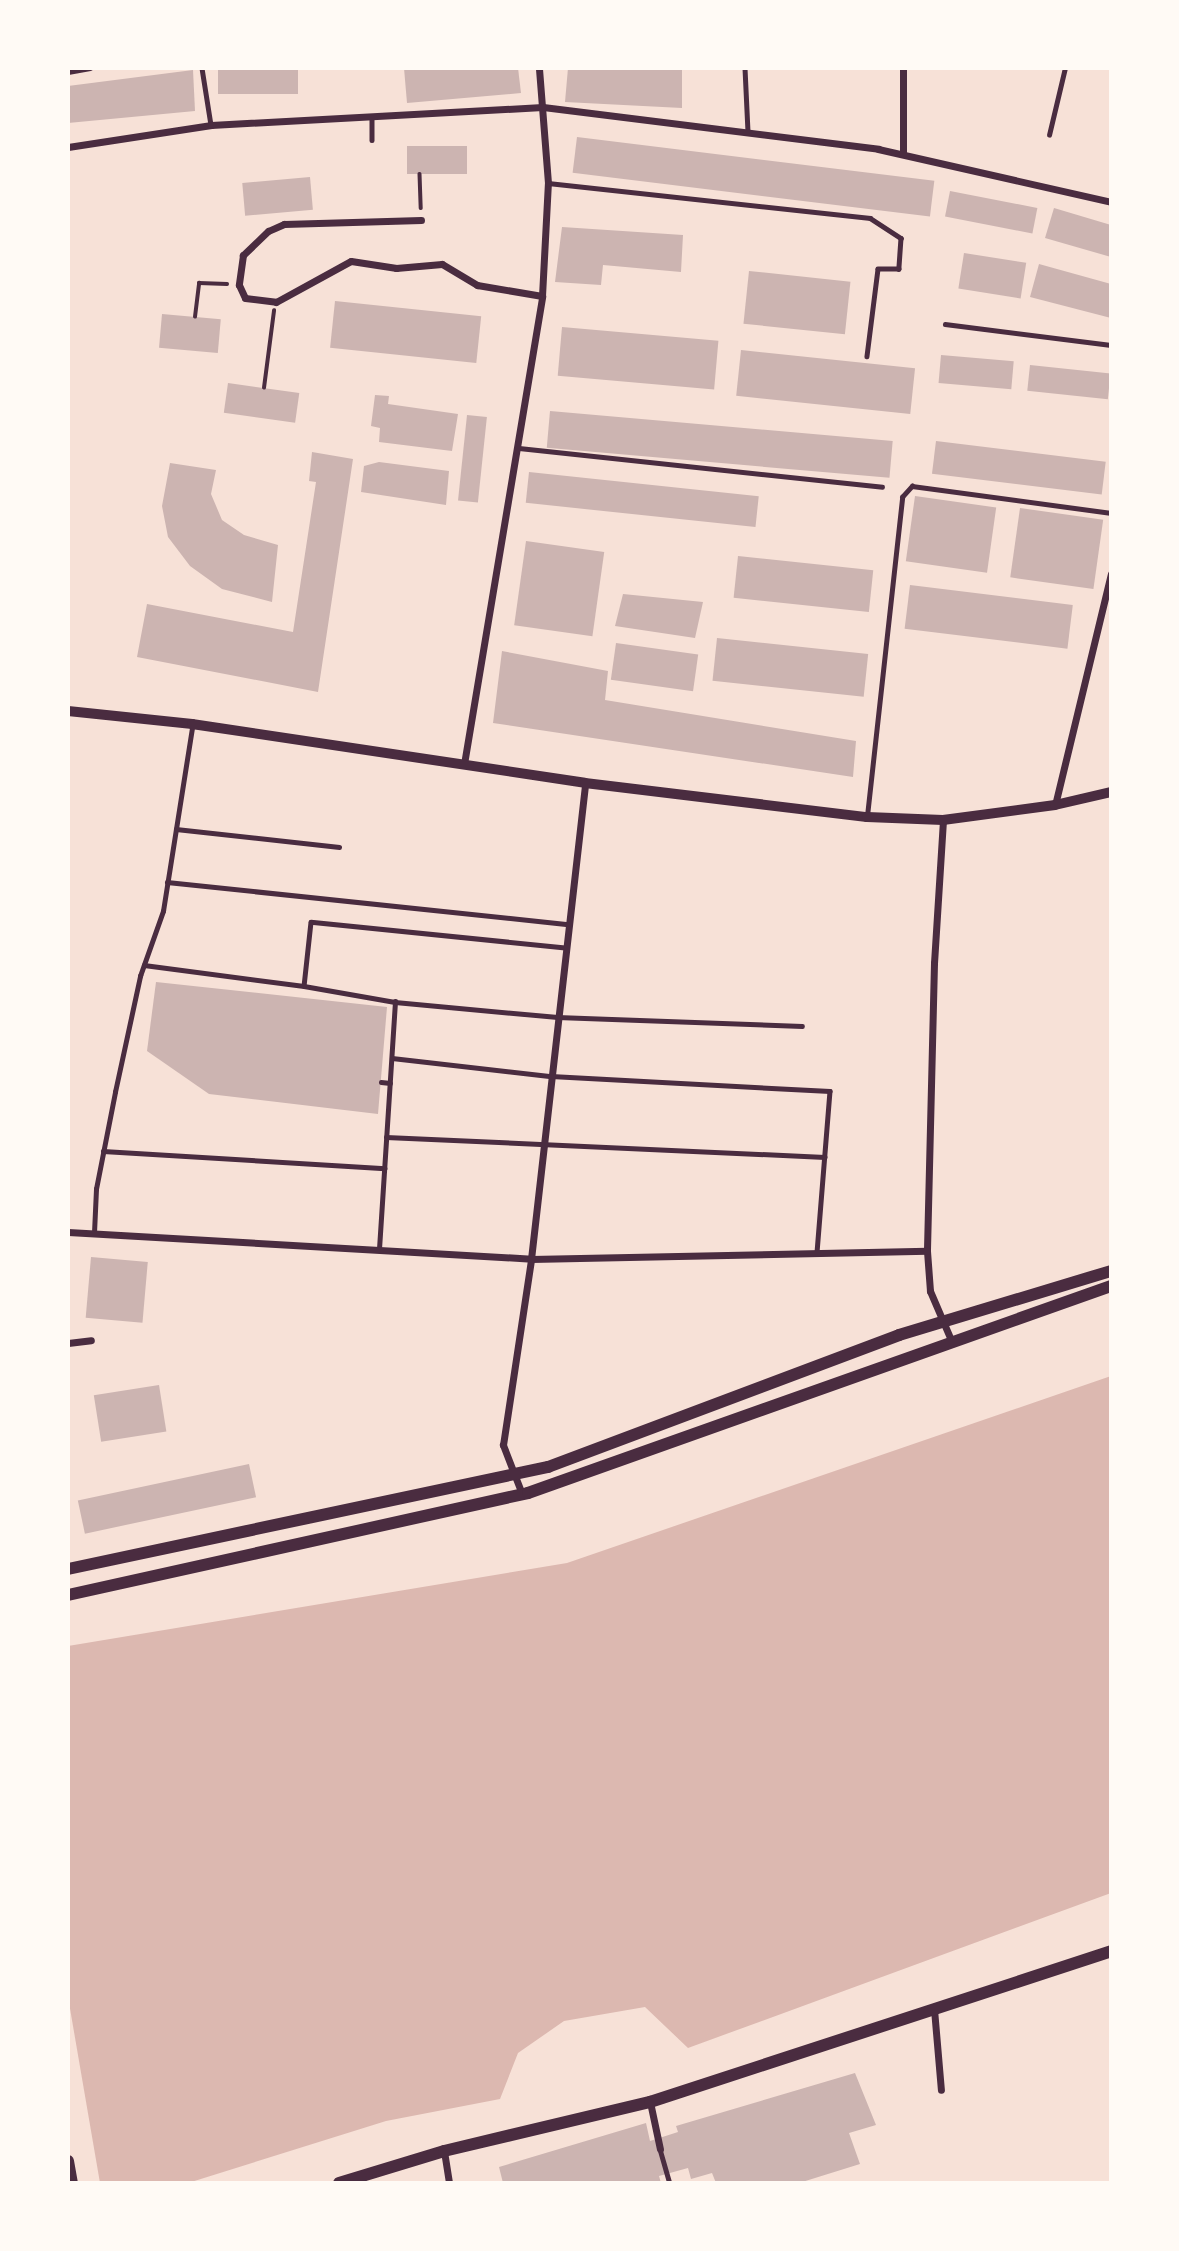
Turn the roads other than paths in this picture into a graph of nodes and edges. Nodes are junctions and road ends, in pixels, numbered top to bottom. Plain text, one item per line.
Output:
1 (90, 68) edge
2 (202, 68) edge
3 (540, 68) edge
4 (744, 68) edge
5 (904, 68) edge
6 (1065, 68) edge
7 (68, 72) edge
8 (543, 107) junction
9 (372, 117) junction
10 (211, 125) junction
11 (748, 132) junction
12 (1049, 135) dead end
13 (372, 141) dead end
14 (68, 147) edge
15 (903, 154) junction
16 (548, 183) junction
17 (1111, 202) edge
18 (421, 220) road end
19 (542, 296) junction
20 (945, 324) dead end
21 (1111, 345) edge
22 (866, 356) dead end
23 (519, 448) junction
24 (882, 487) dead end
25 (1111, 513) edge
26 (1111, 574) edge
27 (68, 711) edge
28 (192, 724) junction
29 (464, 764) junction
30 (584, 783) junction
31 (1111, 792) edge
32 (1055, 805) junction
33 (867, 817) junction
34 (943, 820) junction
35 (176, 829) junction
36 (339, 846) dead end
37 (167, 882) junction
38 (568, 924) junction
39 (565, 948) junction
40 (144, 965) junction
41 (304, 986) junction
42 (395, 1002) junction
43 (557, 1017) junction
44 (802, 1026) dead end
45 (392, 1058) junction
46 (551, 1076) junction
47 (381, 1082) dead end
48 (390, 1083) junction
49 (386, 1136) junction
50 (544, 1142) junction
51 (103, 1150) junction
52 (825, 1157) junction
53 (384, 1168) junction
54 (68, 1232) edge
55 (94, 1233) junction
56 (379, 1249) junction
57 (927, 1251) junction
58 (817, 1256) junction
59 (531, 1259) junction
60 (1111, 1271) edge
61 (1111, 1286) edge
62 (943, 1322) junction
63 (91, 1340) dead end
64 (951, 1340) junction
65 (68, 1343) edge
66 (511, 1475) junction
67 (522, 1494) junction
68 (68, 1569) edge
69 (68, 1595) edge
70 (1111, 1951) edge
71 (934, 2009) junction
72 (941, 2090) dead end
73 (650, 2102) junction
74 (660, 2149) joint
75 (444, 2151) junction
76 (68, 2161) edge
77 (72, 2183) edge
78 (339, 2183) edge
79 (449, 2183) edge
80 (670, 2183) edge

1 - 7 lane
2 - 10 lane
3 - 8 street
4 - 11 lane
5 - 15 street
6 - 12 lane
8 - 9 street
8 - 11 street
8 - 16 street
9 - 10 street
9 - 13 lane
10 - 14 street
11 - 15 street
15 - 17 street
16 - 19 street
16 - 22 lane
18 - 19 street
19 - 23 street
20 - 21 lane
23 - 24 lane
23 - 29 street
25 - 33 lane
26 - 32 street
27 - 28 street
28 - 29 street
28 - 35 lane
29 - 30 street
30 - 33 street
30 - 38 street
31 - 32 street
32 - 34 street
33 - 34 street
34 - 57 street
35 - 36 lane
35 - 37 lane
37 - 38 lane
37 - 40 lane
38 - 39 street
39 - 41 lane
39 - 43 street
40 - 41 lane
40 - 51 lane
41 - 42 lane
42 - 43 lane
42 - 45 lane
43 - 44 lane
43 - 46 street
45 - 46 lane
45 - 48 lane
46 - 50 street
46 - 52 lane
47 - 48 lane
48 - 49 lane
49 - 50 lane
49 - 53 lane
50 - 52 lane
50 - 59 street
51 - 53 lane
51 - 55 lane
52 - 58 lane
53 - 56 lane
54 - 55 street
55 - 56 street
56 - 59 street
57 - 58 street
57 - 62 street
58 - 59 street
59 - 66 street
60 - 62 main road
61 - 64 main road
62 - 64 street
62 - 66 main road
63 - 65 street
64 - 67 main road
66 - 67 street
66 - 68 main road
67 - 69 main road
70 - 71 main road
71 - 72 street
71 - 73 main road
73 - 74 street
73 - 75 main road
74 - 80 lane
75 - 78 main road
75 - 79 street
76 - 77 main road

